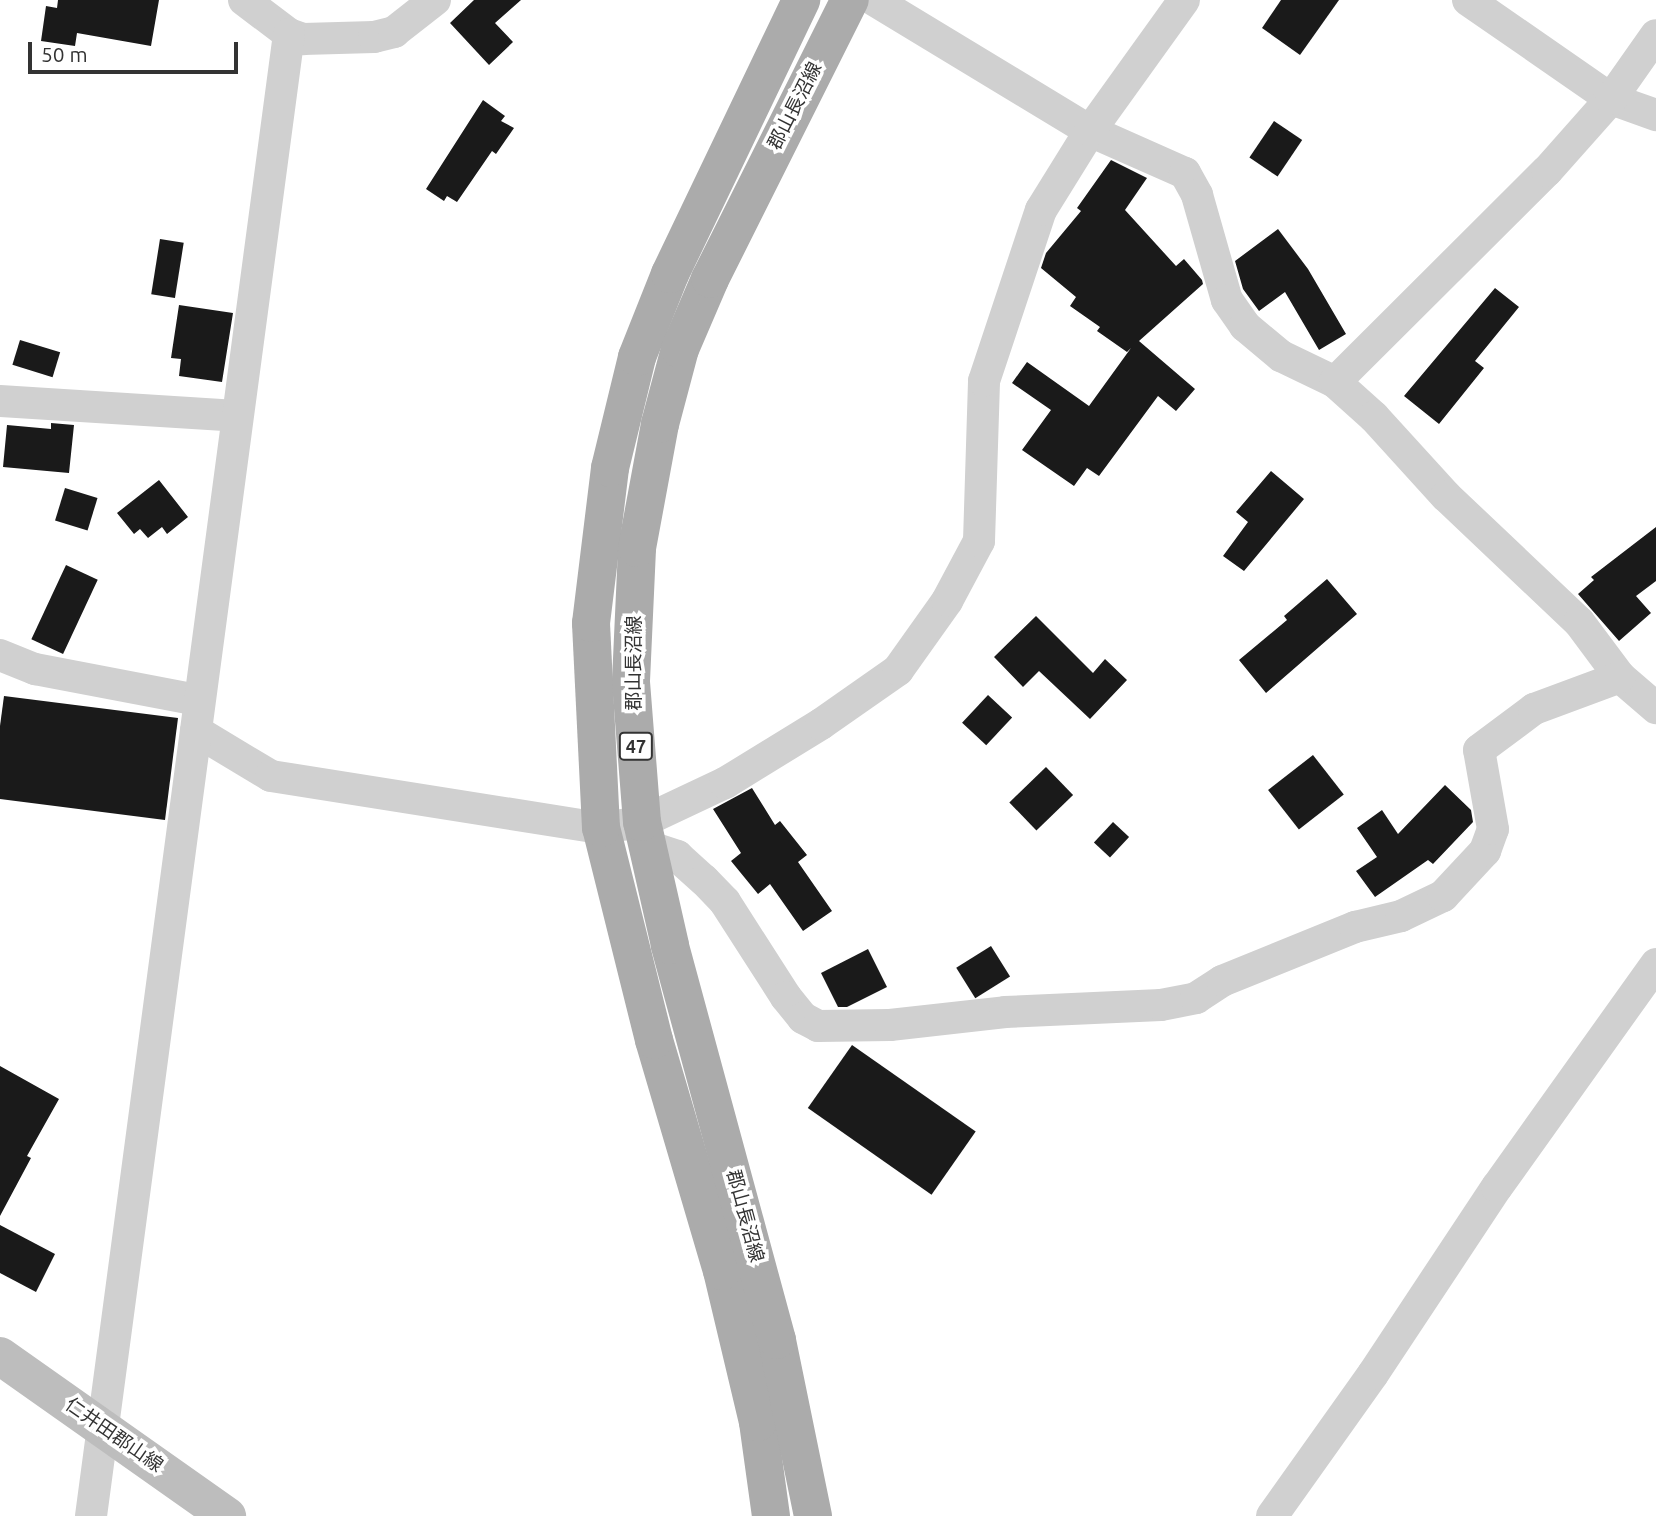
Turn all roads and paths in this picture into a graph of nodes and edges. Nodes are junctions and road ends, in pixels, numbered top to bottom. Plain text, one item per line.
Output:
1 (244, 0) edge
2 (435, 0) edge
3 (801, 0) edge
4 (849, 0) edge
5 (874, 0) edge
6 (1184, 0) edge
7 (1468, 0) edge
8 (289, 34) junction
9 (1656, 35) edge
10 (1611, 99) junction
11 (1656, 115) edge
12 (1090, 131) junction
13 (1335, 382) junction
14 (0, 401) edge
15 (237, 416) junction
16 (0, 655) edge
17 (1620, 677) junction
18 (1656, 708) edge
19 (197, 716) junction
20 (601, 828) junction
21 (644, 834) junction
22 (1656, 964) edge
23 (0, 1356) edge
24 (103, 1426) junction
25 (91, 1516) edge
26 (227, 1516) edge
27 (771, 1516) edge
28 (813, 1516) edge
29 (1272, 1516) edge

1 - 8 street
2 - 8 street
3 - 20 main road, 郡山長沼線 / 47
4 - 21 main road, 郡山長沼線 / 47
5 - 12 street
6 - 12 street
7 - 10 street
8 - 15 street
9 - 10 street
10 - 11 street
10 - 13 street
12 - 13 street
12 - 21 street
13 - 17 street
14 - 15 street
15 - 19 street
16 - 19 street
17 - 18 street
17 - 21 street
19 - 20 street
19 - 24 street
20 - 21 street
20 - 27 main road, 郡山長沼線 / 47
21 - 28 main road, 郡山長沼線 / 47
22 - 29 street
23 - 24 main road, 仁井田郡山線
24 - 25 street
24 - 26 main road, 仁井田郡山線

